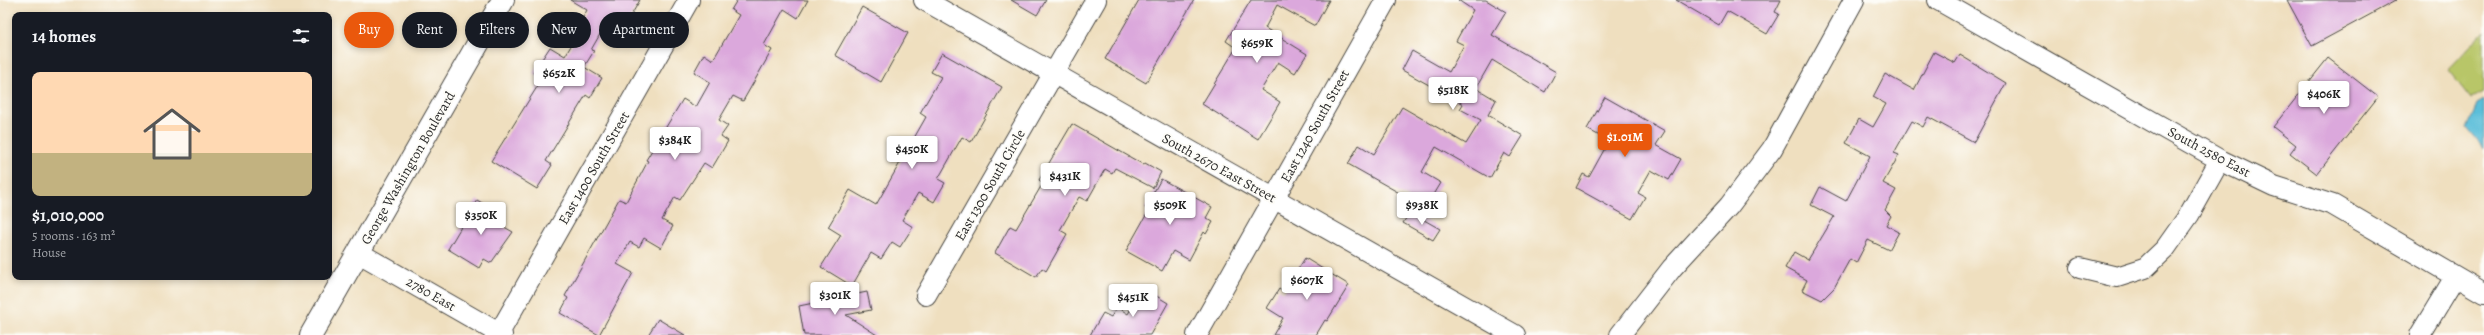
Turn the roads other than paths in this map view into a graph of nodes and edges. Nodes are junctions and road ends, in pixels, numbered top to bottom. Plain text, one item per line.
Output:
1 (503, 0) edge
2 (689, 0) edge
3 (924, 0) edge
4 (1096, 0) edge
5 (1386, 0) edge
6 (1854, 0) edge
7 (1938, 0) edge
8 (1054, 75) junction
9 (2220, 160) junction
10 (1274, 199) junction
11 (359, 253) junction
12 (2080, 268) dead end
13 (2455, 277) junction
14 (2484, 293) edge
15 (926, 295) dead end
16 (500, 334) edge
17 (311, 335) edge
18 (1197, 335) edge
19 (1515, 335) edge
20 (1620, 335) edge
21 (2420, 335) edge

1 - 11 main road, George Washington Boulevard
2 - 16 street, East 1400 South Street
3 - 8 street, South 2670 East Street
4 - 8 street, East 1300 South Circle
5 - 10 street, East 1240 South Street
6 - 20 street
7 - 9 street, South 2580 East
8 - 10 street, South 2670 East Street
8 - 15 street, East 1300 South Circle
9 - 12 street
9 - 13 street, South 2580 East
10 - 18 street, East 1240 South Street
10 - 19 street, South 2670 East Street
11 - 16 street, 2780 East
11 - 17 main road, George Washington Boulevard
13 - 14 street, South 2580 East
13 - 21 street

